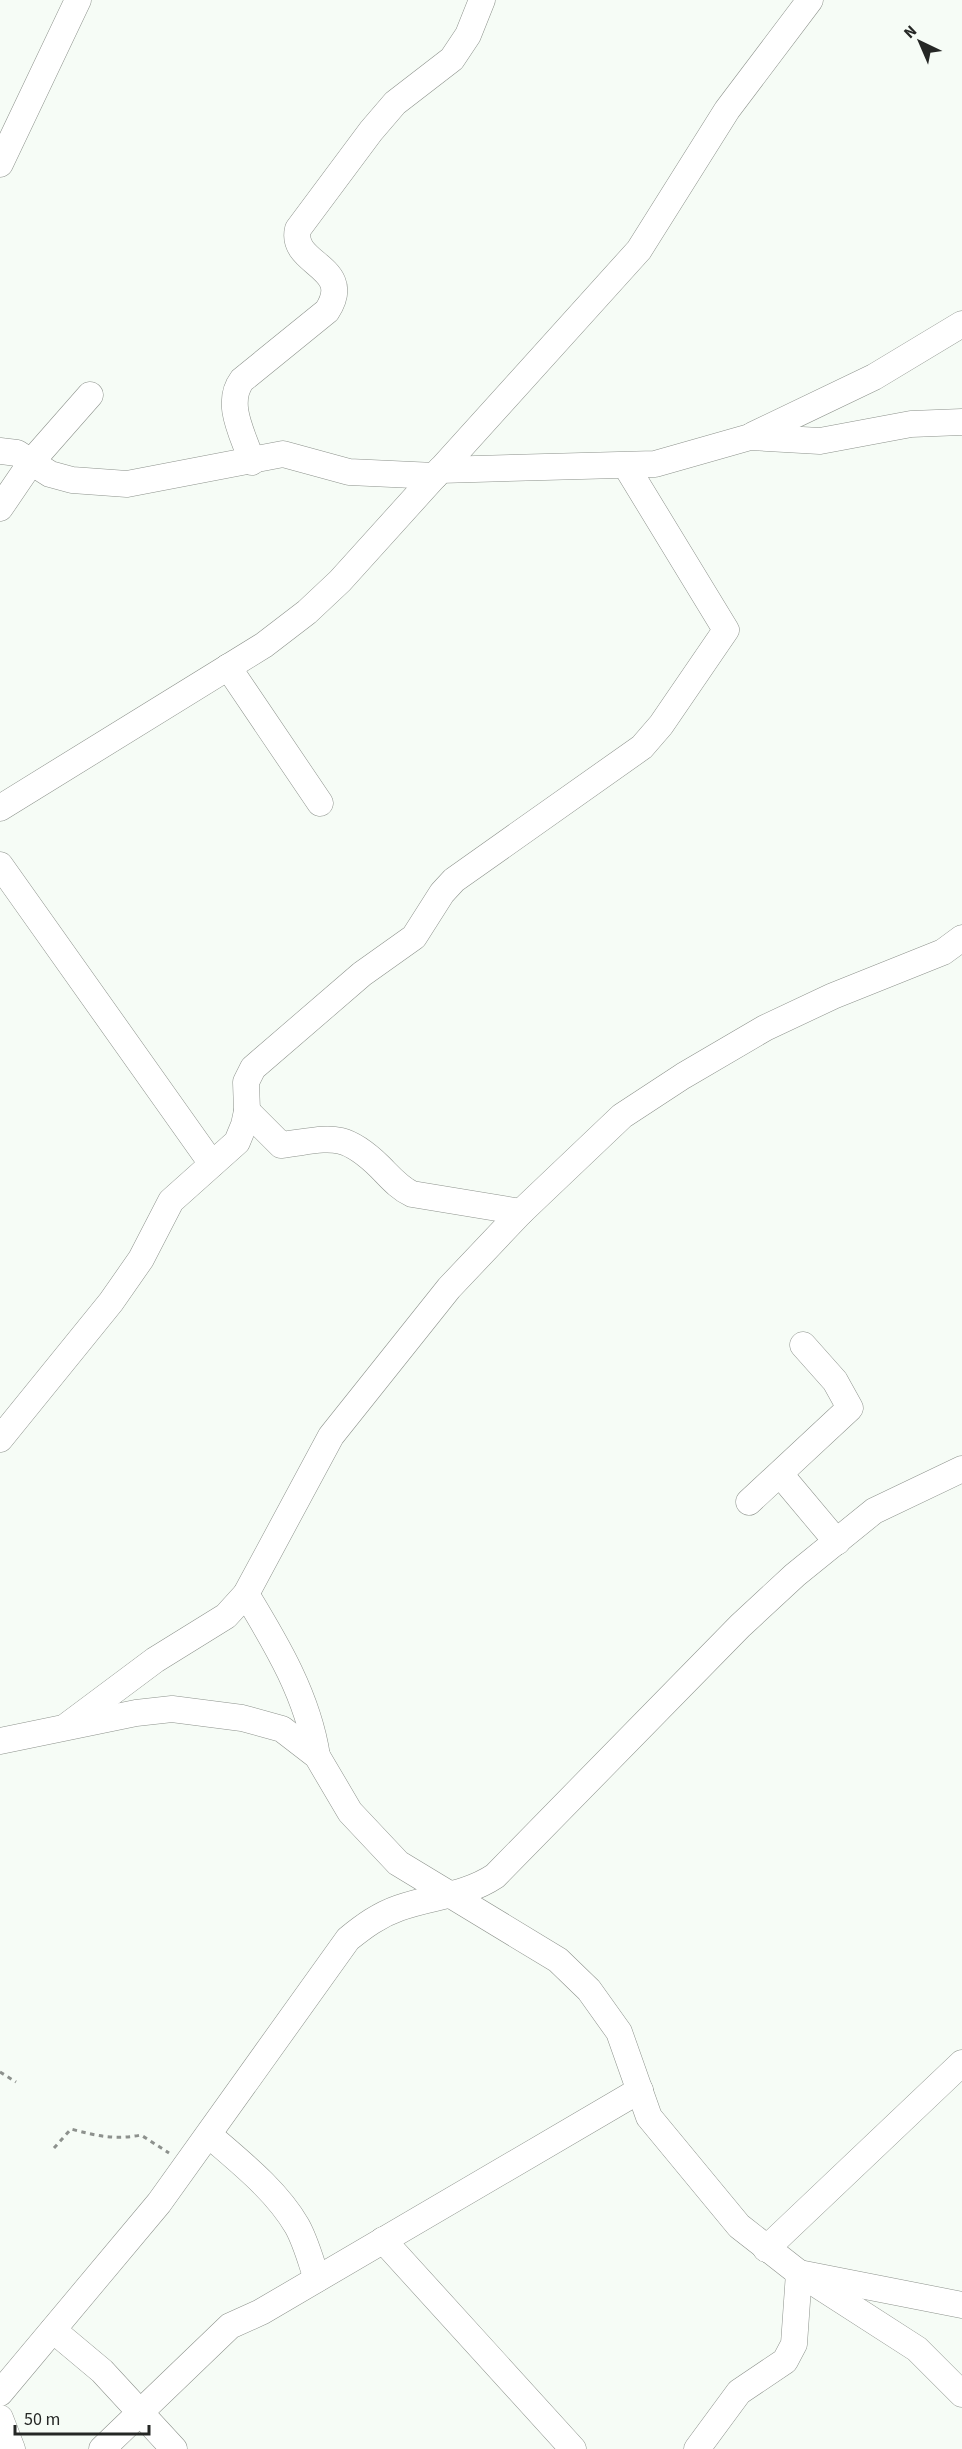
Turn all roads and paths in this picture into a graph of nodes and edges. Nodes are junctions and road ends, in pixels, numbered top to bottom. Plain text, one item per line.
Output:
1 (78, 0) edge
2 (482, 0) edge
3 (810, 0) edge
4 (0, 164) edge
5 (962, 324) edge
6 (90, 395) dead end
7 (962, 422) edge
8 (750, 437) junction
9 (0, 452) edge
10 (32, 461) junction
11 (252, 462) junction
12 (627, 466) junction
13 (437, 473) junction
14 (0, 508) edge
15 (228, 667) junction
16 (320, 803) dead end
17 (0, 808) edge
18 (0, 865) edge
19 (962, 938) edge
20 (247, 1111) junction
21 (212, 1164) junction
22 (521, 1212) junction
23 (803, 1345) dead end
24 (0, 1438) edge
25 (962, 1469) edge
26 (780, 1474) junction
27 (749, 1502) dead end
28 (837, 1542) junction
29 (246, 1594) junction
30 (61, 1730) junction
31 (0, 1741) edge
32 (317, 1756) junction
33 (450, 1896) junction
34 (962, 2063) edge
35 (0, 2072) edge
36 (16, 2082) dead end
37 (640, 2090) junction
38 (209, 2135) junction
39 (54, 2148) dead end
40 (187, 2165) junction
41 (382, 2241) junction
42 (766, 2249) junction
43 (799, 2273) junction
44 (317, 2279) junction
45 (962, 2305) edge
46 (53, 2330) junction
47 (0, 2393) edge
48 (962, 2394) edge
49 (140, 2412) junction
50 (0, 2418) edge
51 (12, 2449) edge
52 (102, 2449) edge
53 (174, 2449) edge
54 (573, 2449) edge
55 (697, 2449) edge

1 - 4 street
2 - 11 street
3 - 13 street
5 - 8 street
6 - 10 street
7 - 8 street
8 - 12 street
9 - 10 street
10 - 11 street
10 - 14 street
11 - 13 street
12 - 13 street
12 - 20 street
13 - 15 street
15 - 16 street
15 - 17 street
18 - 21 street
19 - 22 street
20 - 21 street
20 - 22 street
21 - 24 street
22 - 29 street
23 - 26 street
25 - 28 street
26 - 27 street
26 - 28 street
28 - 33 street
29 - 30 street
29 - 32 street
30 - 31 street
30 - 32 street
32 - 33 street
33 - 37 street
33 - 38 street
34 - 42 street
35 - 36 path
37 - 41 street
37 - 42 street
38 - 40 street
38 - 44 street
39 - 40 path
40 - 46 street
41 - 44 street
41 - 54 street
42 - 43 street
43 - 45 street
43 - 48 street
43 - 55 street
44 - 49 street
46 - 47 street
46 - 49 street
49 - 52 street
49 - 53 street
50 - 51 street

